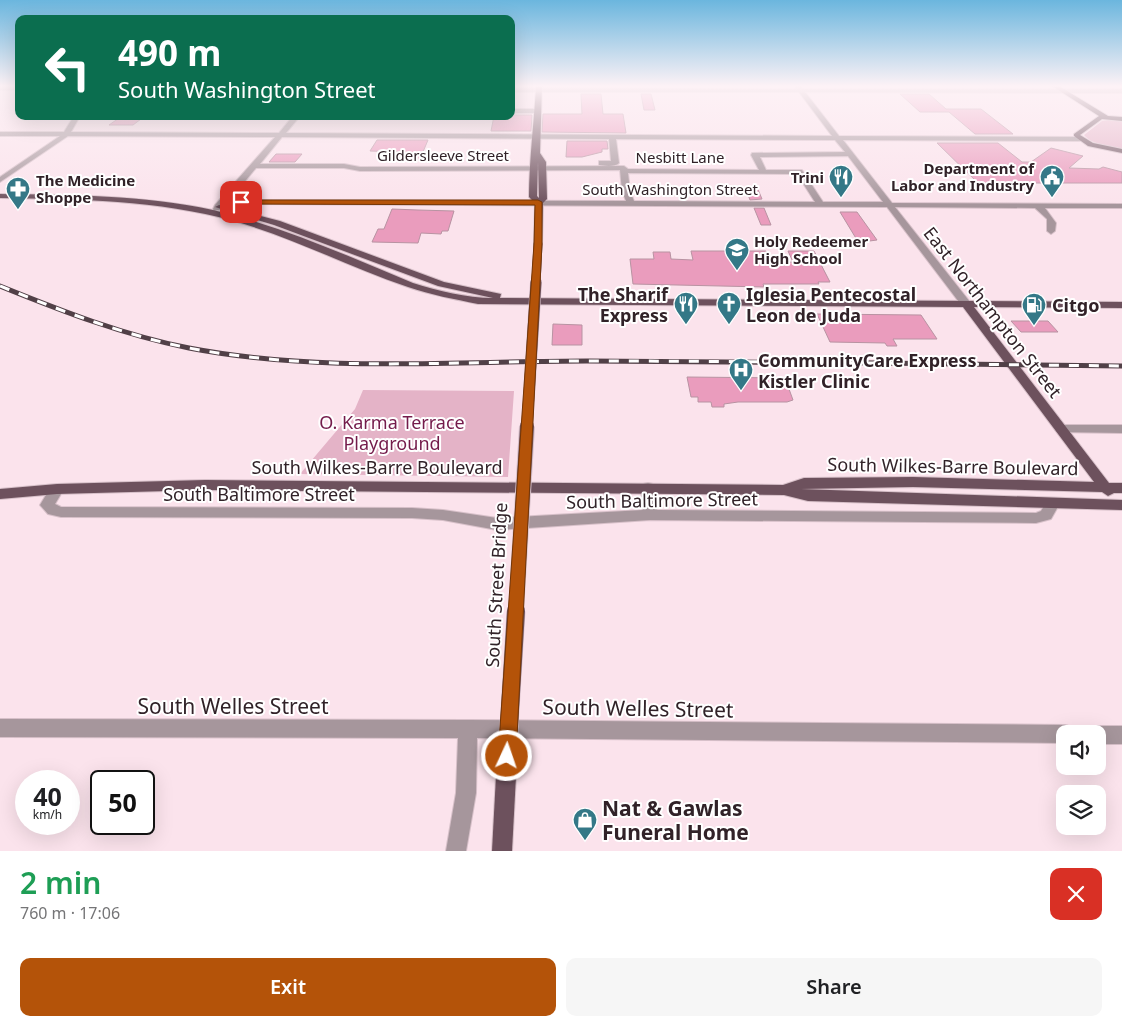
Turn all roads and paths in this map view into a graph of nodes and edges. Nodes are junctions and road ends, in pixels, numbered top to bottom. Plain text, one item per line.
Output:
1 (72, 126) edge
2 (289, 126) edge
3 (536, 126) edge
4 (826, 126) edge
5 (1087, 126) edge
6 (0, 134) edge
7 (66, 135) junction
8 (281, 135) junction
9 (536, 136) junction
10 (612, 136) junction
11 (834, 136) junction
12 (1080, 139) junction
13 (1122, 151) edge
14 (848, 154) junction
15 (254, 166) junction
16 (538, 167) junction
17 (624, 170) junction
18 (763, 171) junction
19 (0, 180) edge
20 (0, 190) edge
21 (0, 196) edge
22 (538, 202) junction
23 (630, 202) junction
24 (820, 204) junction
25 (888, 204) junction
26 (1036, 205) junction
27 (1122, 206) edge
28 (216, 210) junction
29 (1050, 231) dead end
30 (966, 304) junction
31 (1122, 305) edge
32 (1061, 429) junction
33 (1122, 429) edge
34 (648, 488) junction
35 (1105, 488) junction
36 (1122, 488) edge
37 (57, 489) junction
38 (784, 490) junction
39 (0, 494) edge
40 (944, 499) junction
41 (1053, 503) junction
42 (1121, 507) edge
43 (650, 515) junction
44 (946, 518) junction
45 (0, 728) edge
46 (468, 729) junction
47 (1056, 734) edge
48 (1106, 735) edge
49 (1122, 735) edge
50 (456, 851) edge
51 (502, 851) edge

1 - 7 street
2 - 8 street
3 - 9 main road
4 - 11 street, East Northampton Street
5 - 12 main road
6 - 7 street
7 - 8 street
7 - 19 street
8 - 9 street
8 - 15 street
9 - 10 street
9 - 16 main road
10 - 11 street
10 - 16 street
11 - 12 street
11 - 14 street, East Northampton Street
12 - 13 main road
14 - 18 street
14 - 25 street, East Northampton Street
15 - 16 street, Gildersleeve Street
15 - 28 street
16 - 17 street, Nesbitt Lane
16 - 22 main road, South Street Bridge
17 - 18 street, Nesbitt Lane
17 - 23 street
18 - 24 street, Nesbitt Lane
20 - 28 main road
21 - 28 main road
22 - 23 street, South Washington Street
22 - 28 street, South Washington Street
22 - 51 main road, South Street Bridge, bridge
23 - 24 street, South Washington Street
24 - 25 street, South Washington Street
25 - 26 street, South Washington Street
25 - 30 street, East Northampton Street
26 - 27 street, South Washington Street
26 - 29 street
28 - 30 main road
30 - 31 main road
30 - 32 main road, East Northampton Street
32 - 33 street
32 - 35 main road, East Northampton Street
34 - 37 main road, South Wilkes-Barre Boulevard
34 - 38 main road, South Wilkes-Barre Boulevard
34 - 43 street
35 - 36 main road, South Wilkes-Barre Boulevard
35 - 38 main road, South Wilkes-Barre Boulevard
35 - 42 main road, East Northampton Street
37 - 39 main road, South Wilkes-Barre Boulevard
37 - 43 street, South Baltimore Street
38 - 40 main road, South Wilkes-Barre Boulevard
40 - 41 main road, South Wilkes-Barre Boulevard
40 - 44 street
41 - 42 main road, South Wilkes-Barre Boulevard
41 - 44 street, South Baltimore Street
43 - 44 street, South Baltimore Street
45 - 46 street, South Welles Street
46 - 47 street, South Welles Street
46 - 50 street
48 - 49 street

